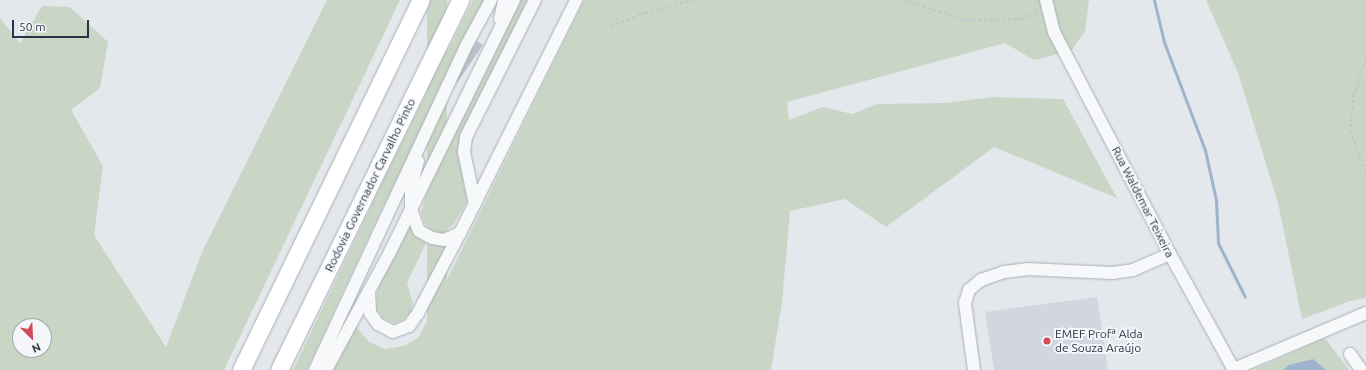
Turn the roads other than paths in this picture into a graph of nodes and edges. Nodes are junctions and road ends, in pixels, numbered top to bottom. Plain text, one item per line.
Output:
1 (460, 0) edge
2 (491, 0) edge
3 (504, 0) edge
4 (514, 0) edge
5 (535, 0) edge
6 (576, 0) edge
7 (1047, 3) edge
8 (418, 4) edge
9 (497, 34) junction
10 (423, 140) junction
11 (475, 204) junction
12 (411, 210) junction
13 (460, 233) junction
14 (1170, 254) junction
15 (369, 290) junction
16 (1366, 313) edge
17 (294, 340) junction
18 (1350, 354) dead end
19 (1234, 369) edge
20 (241, 370) edge
21 (279, 370) edge
22 (286, 370) edge
23 (315, 370) edge
24 (326, 370) edge
25 (974, 370) edge
26 (1361, 370) edge

1 - 17 highway, Rodovia Governador Carvalho Pinto
2 - 10 street
3 - 9 street
4 - 9 street
5 - 11 street
6 - 11 street
7 - 14 street, Rua Waldemar Teixeira
8 - 20 highway
9 - 12 street
10 - 12 street
10 - 23 street
11 - 13 street
12 - 13 street
12 - 15 street
13 - 15 street
14 - 19 street, Rua Waldemar Teixeira
14 - 25 street
15 - 24 street
16 - 19 street
17 - 21 highway, Rodovia Governador Carvalho Pinto
17 - 22 street
18 - 26 street

